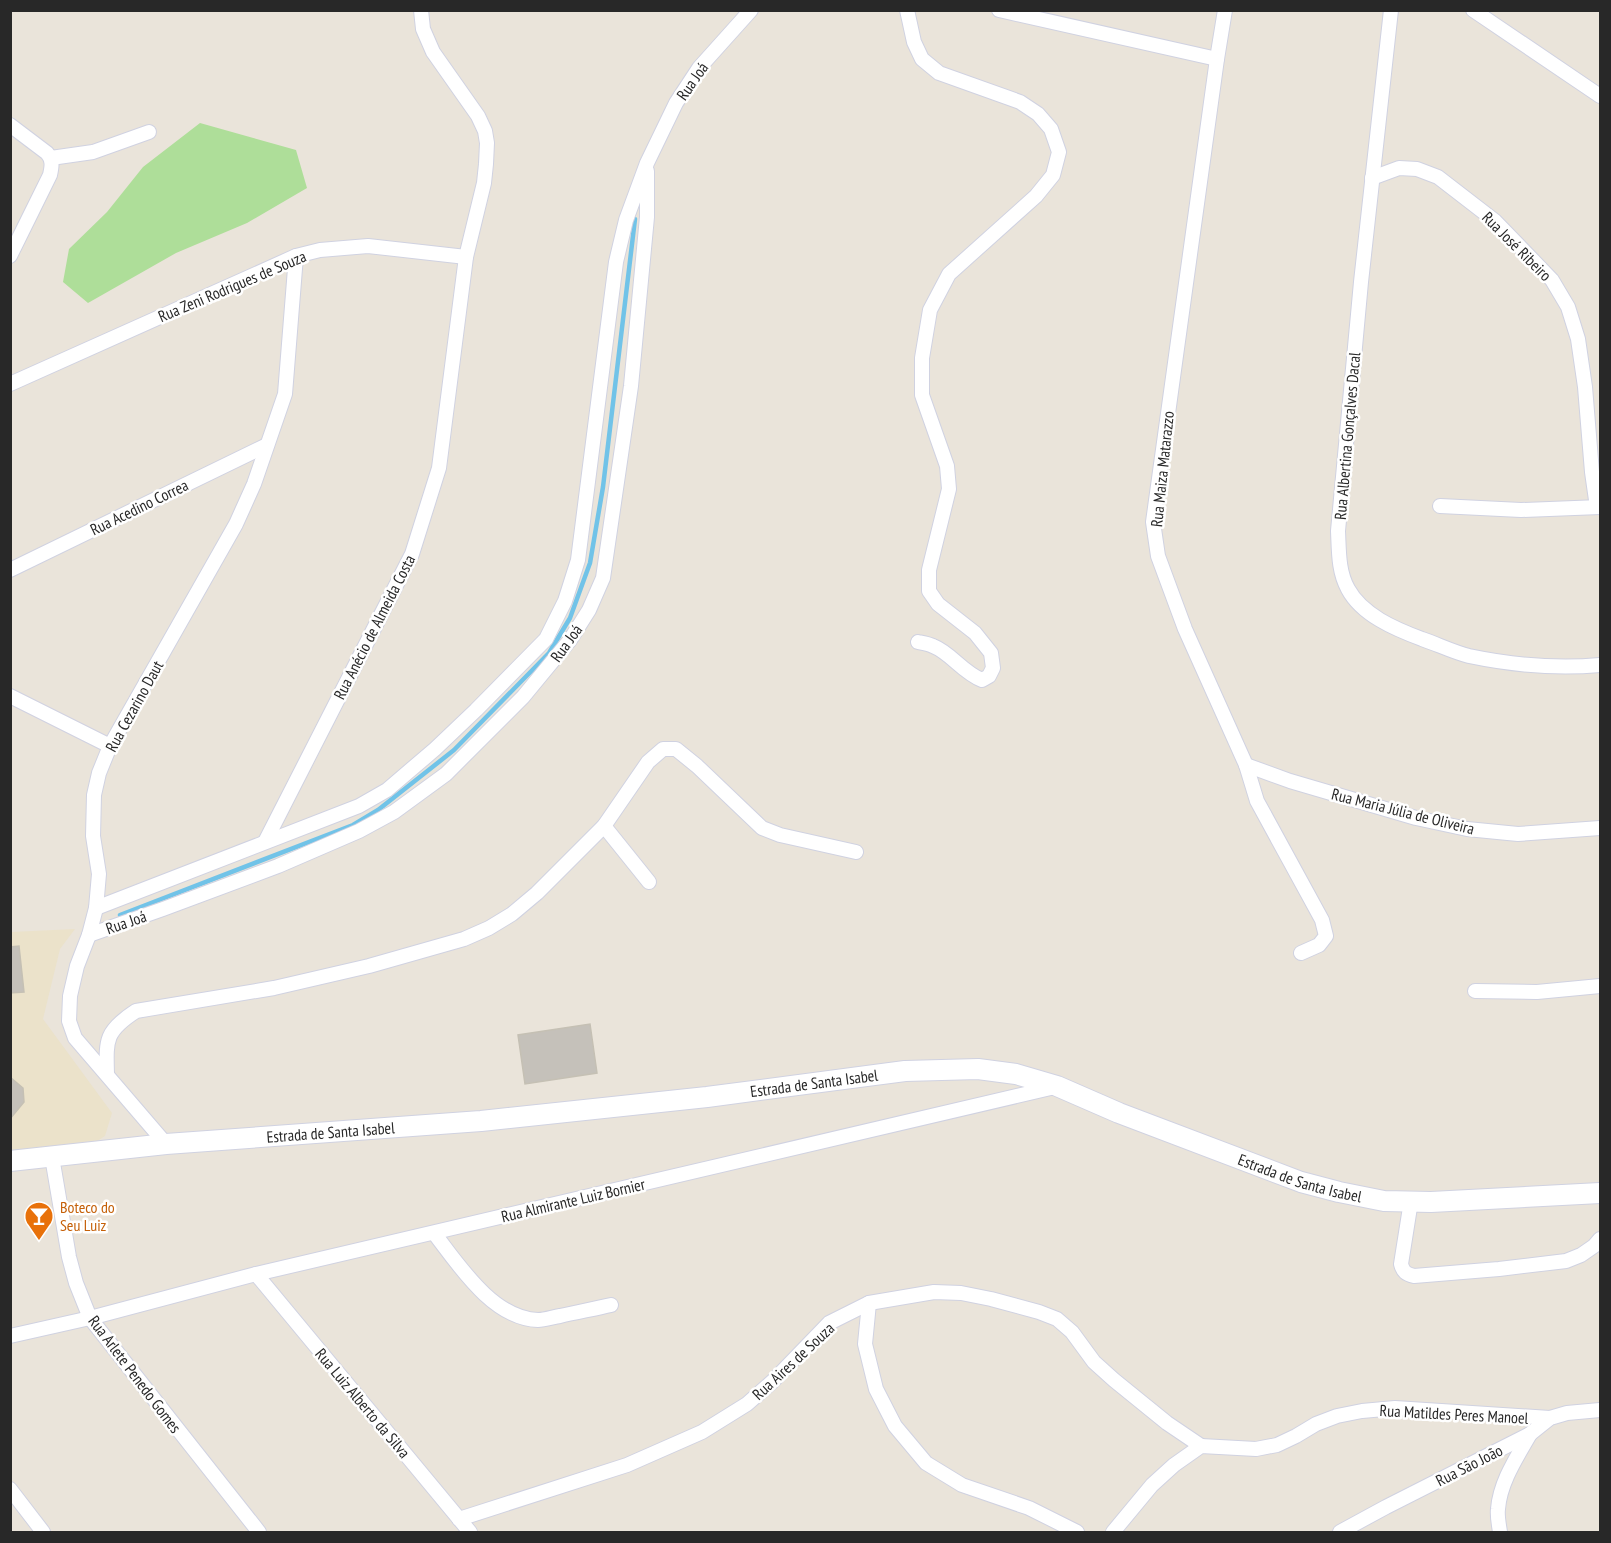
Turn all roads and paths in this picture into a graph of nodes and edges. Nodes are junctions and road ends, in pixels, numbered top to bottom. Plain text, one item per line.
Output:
1 (421, 10) edge
2 (751, 10) edge
3 (907, 10) edge
4 (999, 10) edge
5 (1225, 10) edge
6 (1391, 10) edge
7 (1473, 10) edge
8 (1217, 59) junction
9 (1600, 96) edge
10 (10, 125) edge
11 (149, 132) dead end
12 (51, 158) junction
13 (647, 163) junction
14 (1372, 178) junction
15 (10, 256) edge
16 (296, 256) junction
17 (466, 257) junction
18 (10, 384) edge
19 (267, 445) junction
20 (1440, 506) dead end
21 (1599, 507) edge
22 (10, 570) edge
23 (918, 642) dead end
24 (1600, 665) edge
25 (10, 696) edge
26 (110, 746) junction
27 (1246, 765) junction
28 (604, 826) junction
29 (1600, 828) edge
30 (265, 842) junction
31 (856, 852) dead end
32 (649, 882) dead end
33 (160, 897) junction
34 (96, 908) junction
35 (89, 935) junction
36 (1301, 953) dead end
37 (1600, 986) edge
38 (1475, 991) dead end
39 (107, 1074) junction
40 (1057, 1086) junction
41 (166, 1144) junction
42 (52, 1157) junction
43 (10, 1161) edge
44 (1600, 1193) edge
45 (1411, 1202) junction
46 (434, 1233) junction
47 (1600, 1239) edge
48 (256, 1274) junction
49 (869, 1303) junction
50 (611, 1305) dead end
51 (90, 1318) junction
52 (10, 1336) edge
53 (1600, 1410) edge
54 (1550, 1419) junction
55 (1530, 1434) junction
56 (1201, 1446) junction
57 (10, 1489) edge
58 (459, 1519) junction
59 (43, 1533) edge
60 (259, 1533) edge
61 (470, 1533) edge
62 (1077, 1533) edge
63 (1113, 1533) edge
64 (1340, 1533) edge
65 (1500, 1533) edge

1 - 17 street, Rua Anécio de Almeida Costa
2 - 13 street, Rua Joá
3 - 23 street
4 - 8 street
5 - 8 street, Rua Maiza Matarazzo
6 - 14 street, Rua Albertina Gonçalves Dacal
7 - 9 street
8 - 27 street, Rua Maiza Matarazzo
10 - 12 street
11 - 12 street
12 - 15 street
13 - 30 street, Rua Joá
13 - 33 street, Rua Joá
14 - 21 street, Rua José Ribeiro
14 - 24 street, Rua Albertina Gonçalves Dacal
16 - 17 street, Rua Zeni Rodrigues de Souza
16 - 18 street, Rua Zeni Rodrigues de Souza
16 - 19 street, Rua Cezarino Daut
17 - 30 street, Rua Anécio de Almeida Costa
19 - 22 street, Rua Acedino Correa
19 - 26 street, Rua Cezarino Daut
20 - 21 street
25 - 26 street
26 - 34 street, Rua Cezarino Daut
27 - 29 street, Rua Maria Júlia de Oliveira
27 - 36 street, Rua Maiza Matarazzo
28 - 31 street
28 - 32 street
28 - 39 street
30 - 33 street, Rua Joá
33 - 34 street, Rua Joá
33 - 35 street, Rua Joá
34 - 35 street, Rua Cezarino Daut
35 - 39 street, Rua Cezarino Daut
37 - 38 street
39 - 41 street, Rua Cezarino Daut
40 - 41 main road, Estrada de Santa Isabel
40 - 45 main road, Estrada de Santa Isabel
40 - 46 street, Rua Almirante Luiz Bornier
41 - 42 main road, Estrada de Santa Isabel
42 - 43 main road, Estrada de Santa Isabel
42 - 51 street, Rua Arlete Penedo Gomes
44 - 45 main road, Estrada de Santa Isabel
45 - 47 street
46 - 48 street, Rua Almirante Luiz Bornier
46 - 50 street
48 - 51 street, Rua Almirante Luiz Bornier
48 - 58 street, Rua Luiz Alberto da Silva
49 - 56 street, Rua Aires de Souza
49 - 58 street, Rua Aires de Souza
49 - 62 street
51 - 52 street, Rua Almirante Luiz Bornier
51 - 60 street, Rua Arlete Penedo Gomes
53 - 54 street, Rua São João
54 - 55 street, Rua São João
54 - 56 street, Rua Matildes Peres Manoel
55 - 64 street, Rua São João
55 - 65 street
56 - 63 street
57 - 59 street
58 - 61 street, Rua Luiz Alberto da Silva

